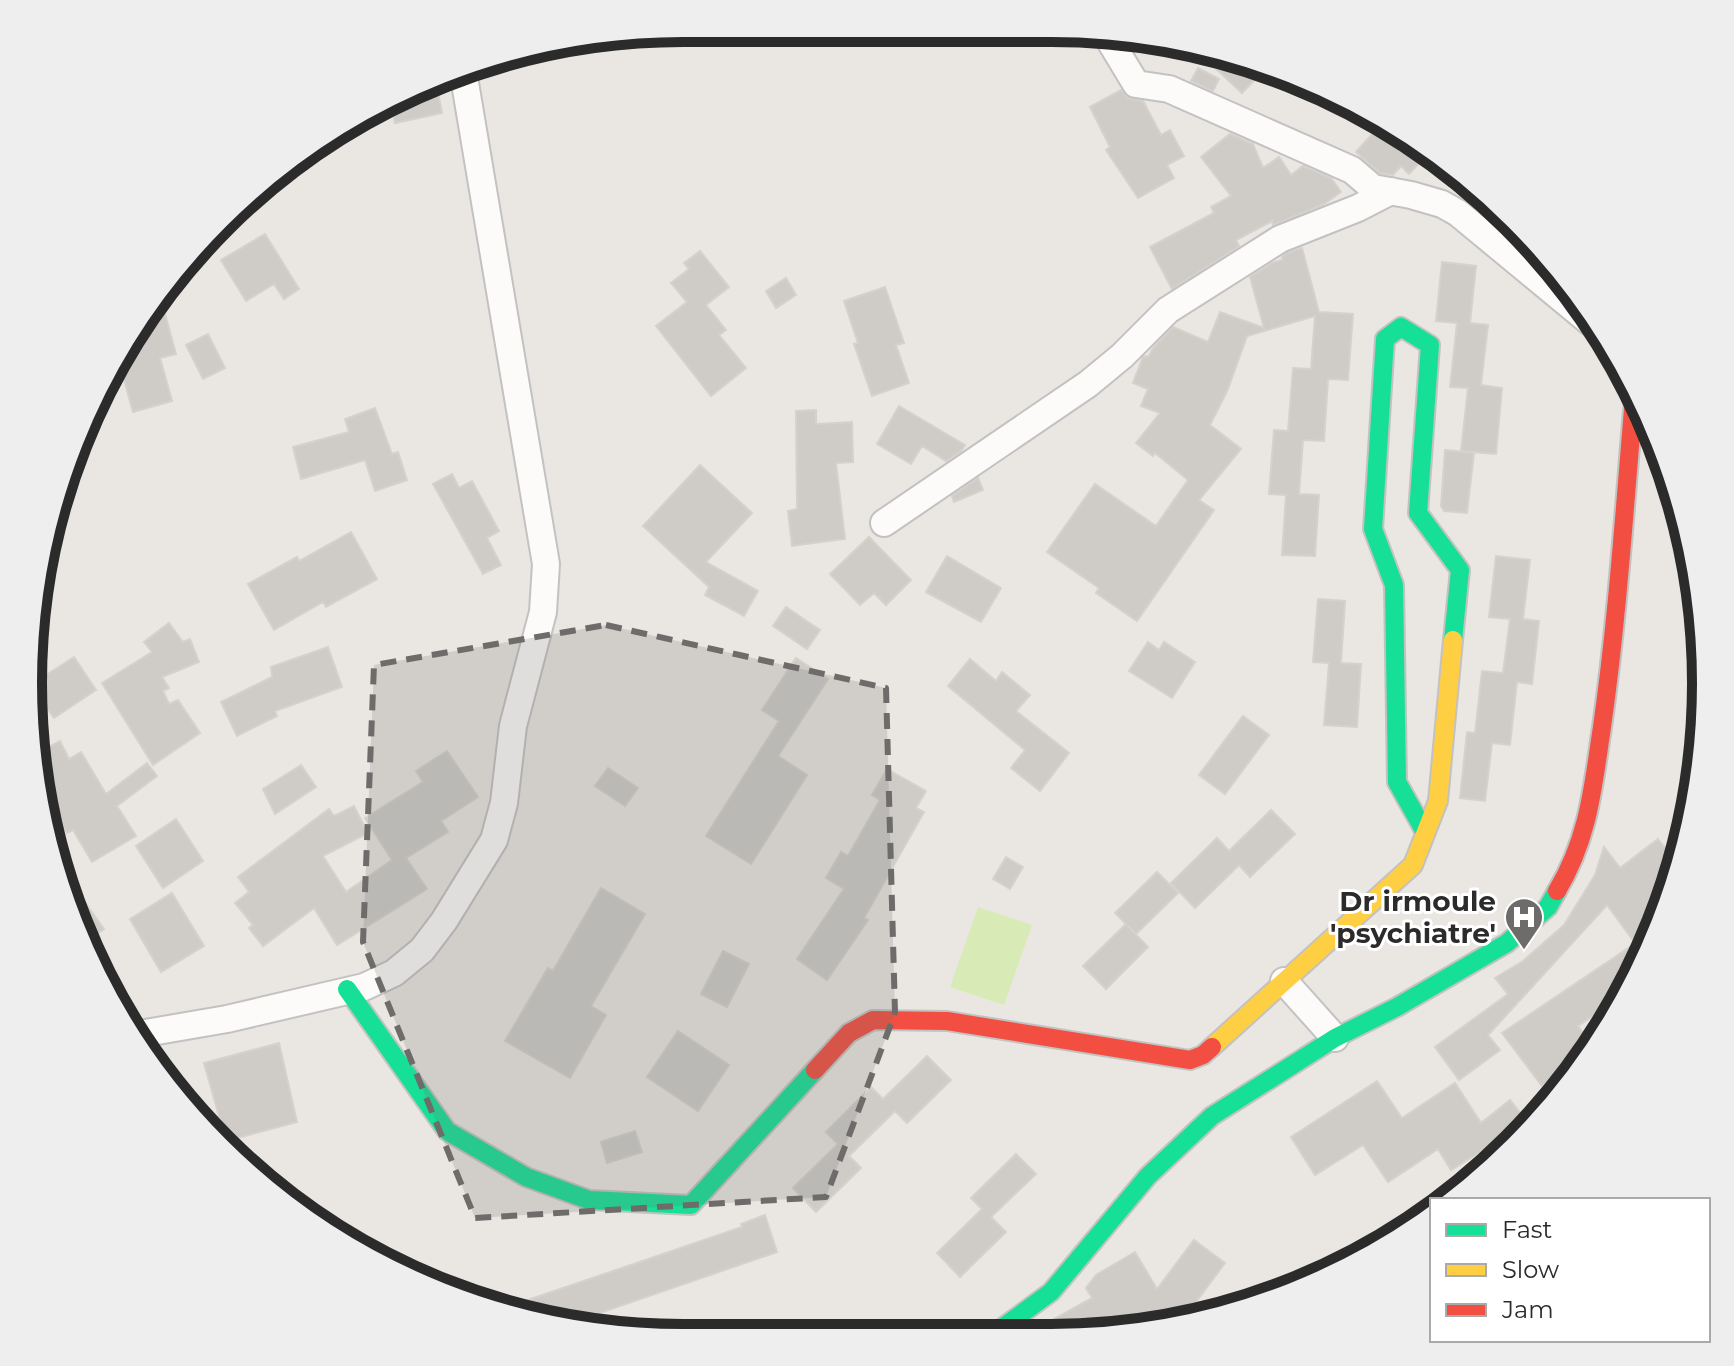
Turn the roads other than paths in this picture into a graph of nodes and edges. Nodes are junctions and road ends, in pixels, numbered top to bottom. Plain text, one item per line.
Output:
1 (1112, 45) edge
2 (465, 81) edge
3 (1391, 191) junction
4 (1567, 303) edge
5 (1633, 414) edge
6 (884, 523) dead end
7 (1425, 832) junction
8 (1284, 981) junction
9 (347, 989) junction
10 (146, 1033) edge
11 (1335, 1038) junction
12 (1008, 1324) edge

1 - 3 street
2 - 9 street
3 - 4 street
3 - 6 street
5 - 11 street
7 - 7 street
7 - 8 street
8 - 9 street
8 - 11 street
9 - 10 street
11 - 12 street

